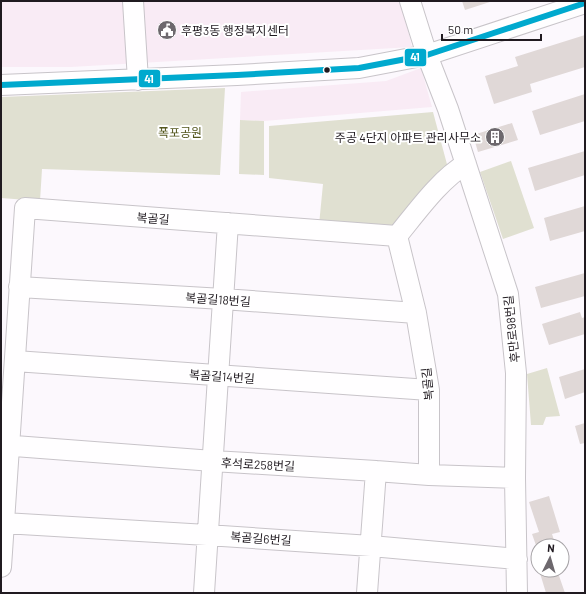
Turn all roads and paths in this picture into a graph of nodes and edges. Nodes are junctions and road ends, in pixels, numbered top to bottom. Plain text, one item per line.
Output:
1 (133, 1) edge
2 (410, 1) edge
3 (585, 3) edge
4 (427, 55) junction
5 (138, 80) junction
6 (1, 85) edge
7 (466, 164) junction
8 (228, 223) junction
9 (397, 236) junction
10 (19, 287) junction
11 (223, 299) junction
12 (416, 313) junction
13 (15, 362) junction
14 (218, 376) junction
15 (429, 390) junction
16 (5, 445) edge
17 (213, 461) junction
18 (376, 470) junction
19 (429, 475) junction
20 (515, 478) junction
21 (4, 523) junction
22 (207, 534) junction
23 (370, 546) junction
24 (517, 559) junction
25 (1, 567) edge
26 (204, 593) edge
27 (367, 593) edge
28 (517, 593) edge

1 - 5 street
2 - 4 street, 후만로98번길
3 - 4 street
4 - 5 street
4 - 7 street, 후만로98번길
5 - 6 street
7 - 9 street
7 - 20 street, 후만로98번길
8 - 9 street, 복골길
8 - 10 street, 복골길
8 - 11 street
9 - 12 street, 복골길
10 - 11 street, 복골길18번길
10 - 13 street, 복골길
11 - 12 street, 복골길18번길
11 - 14 street
12 - 15 street, 복골길
13 - 14 street, 복골길14번길
13 - 16 street, 복골길
14 - 15 street, 복골길14번길
14 - 17 street
15 - 19 street, 복골길
16 - 17 street, 후석로258번길
16 - 21 street, 복골길
17 - 18 street, 후석로258번길
17 - 22 street
18 - 19 street, 후석로258번길
18 - 23 street
19 - 20 street, 후석로258번길
20 - 24 street, 후만로98번길
21 - 22 street, 복골길6번길
21 - 25 street, 복골길
22 - 23 street, 복골길6번길
22 - 26 street
23 - 24 street, 복골길6번길
23 - 27 street
24 - 28 street, 후만로98번길

